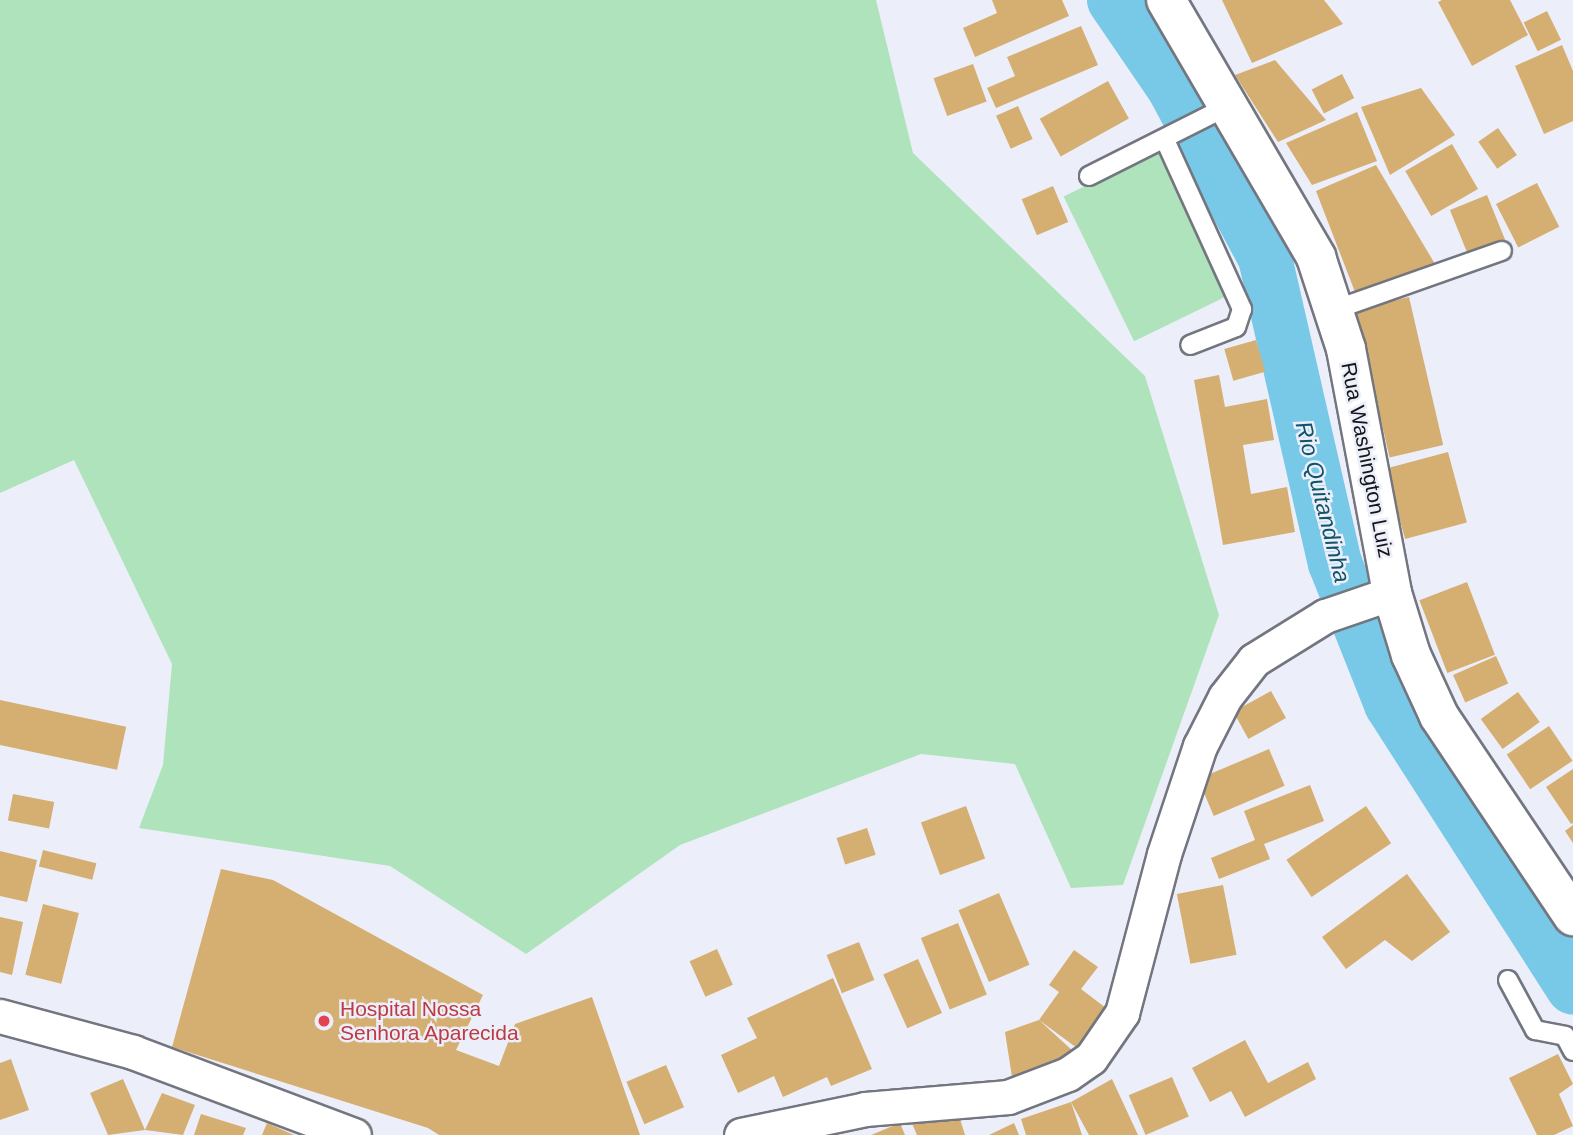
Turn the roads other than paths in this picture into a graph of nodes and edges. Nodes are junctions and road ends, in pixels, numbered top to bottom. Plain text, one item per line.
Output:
1 (1166, 0) edge
2 (1230, 105) junction
3 (1165, 140) junction
4 (1089, 176) dead end
5 (1502, 250) dead end
6 (1334, 310) junction
7 (1191, 345) dead end
8 (1392, 593) junction
9 (1573, 916) edge
10 (1508, 980) dead end
11 (0, 1016) edge
12 (1570, 1040) edge
13 (354, 1135) edge
14 (741, 1135) edge

1 - 2 main road, Rua Washington Luiz
2 - 3 lane
2 - 6 main road, Rua Washington Luiz
3 - 4 lane
3 - 7 lane
5 - 6 lane
6 - 8 main road, Rua Washington Luiz
8 - 9 main road, Rua Washington Luiz
8 - 14 street
10 - 12 lane
11 - 13 street

